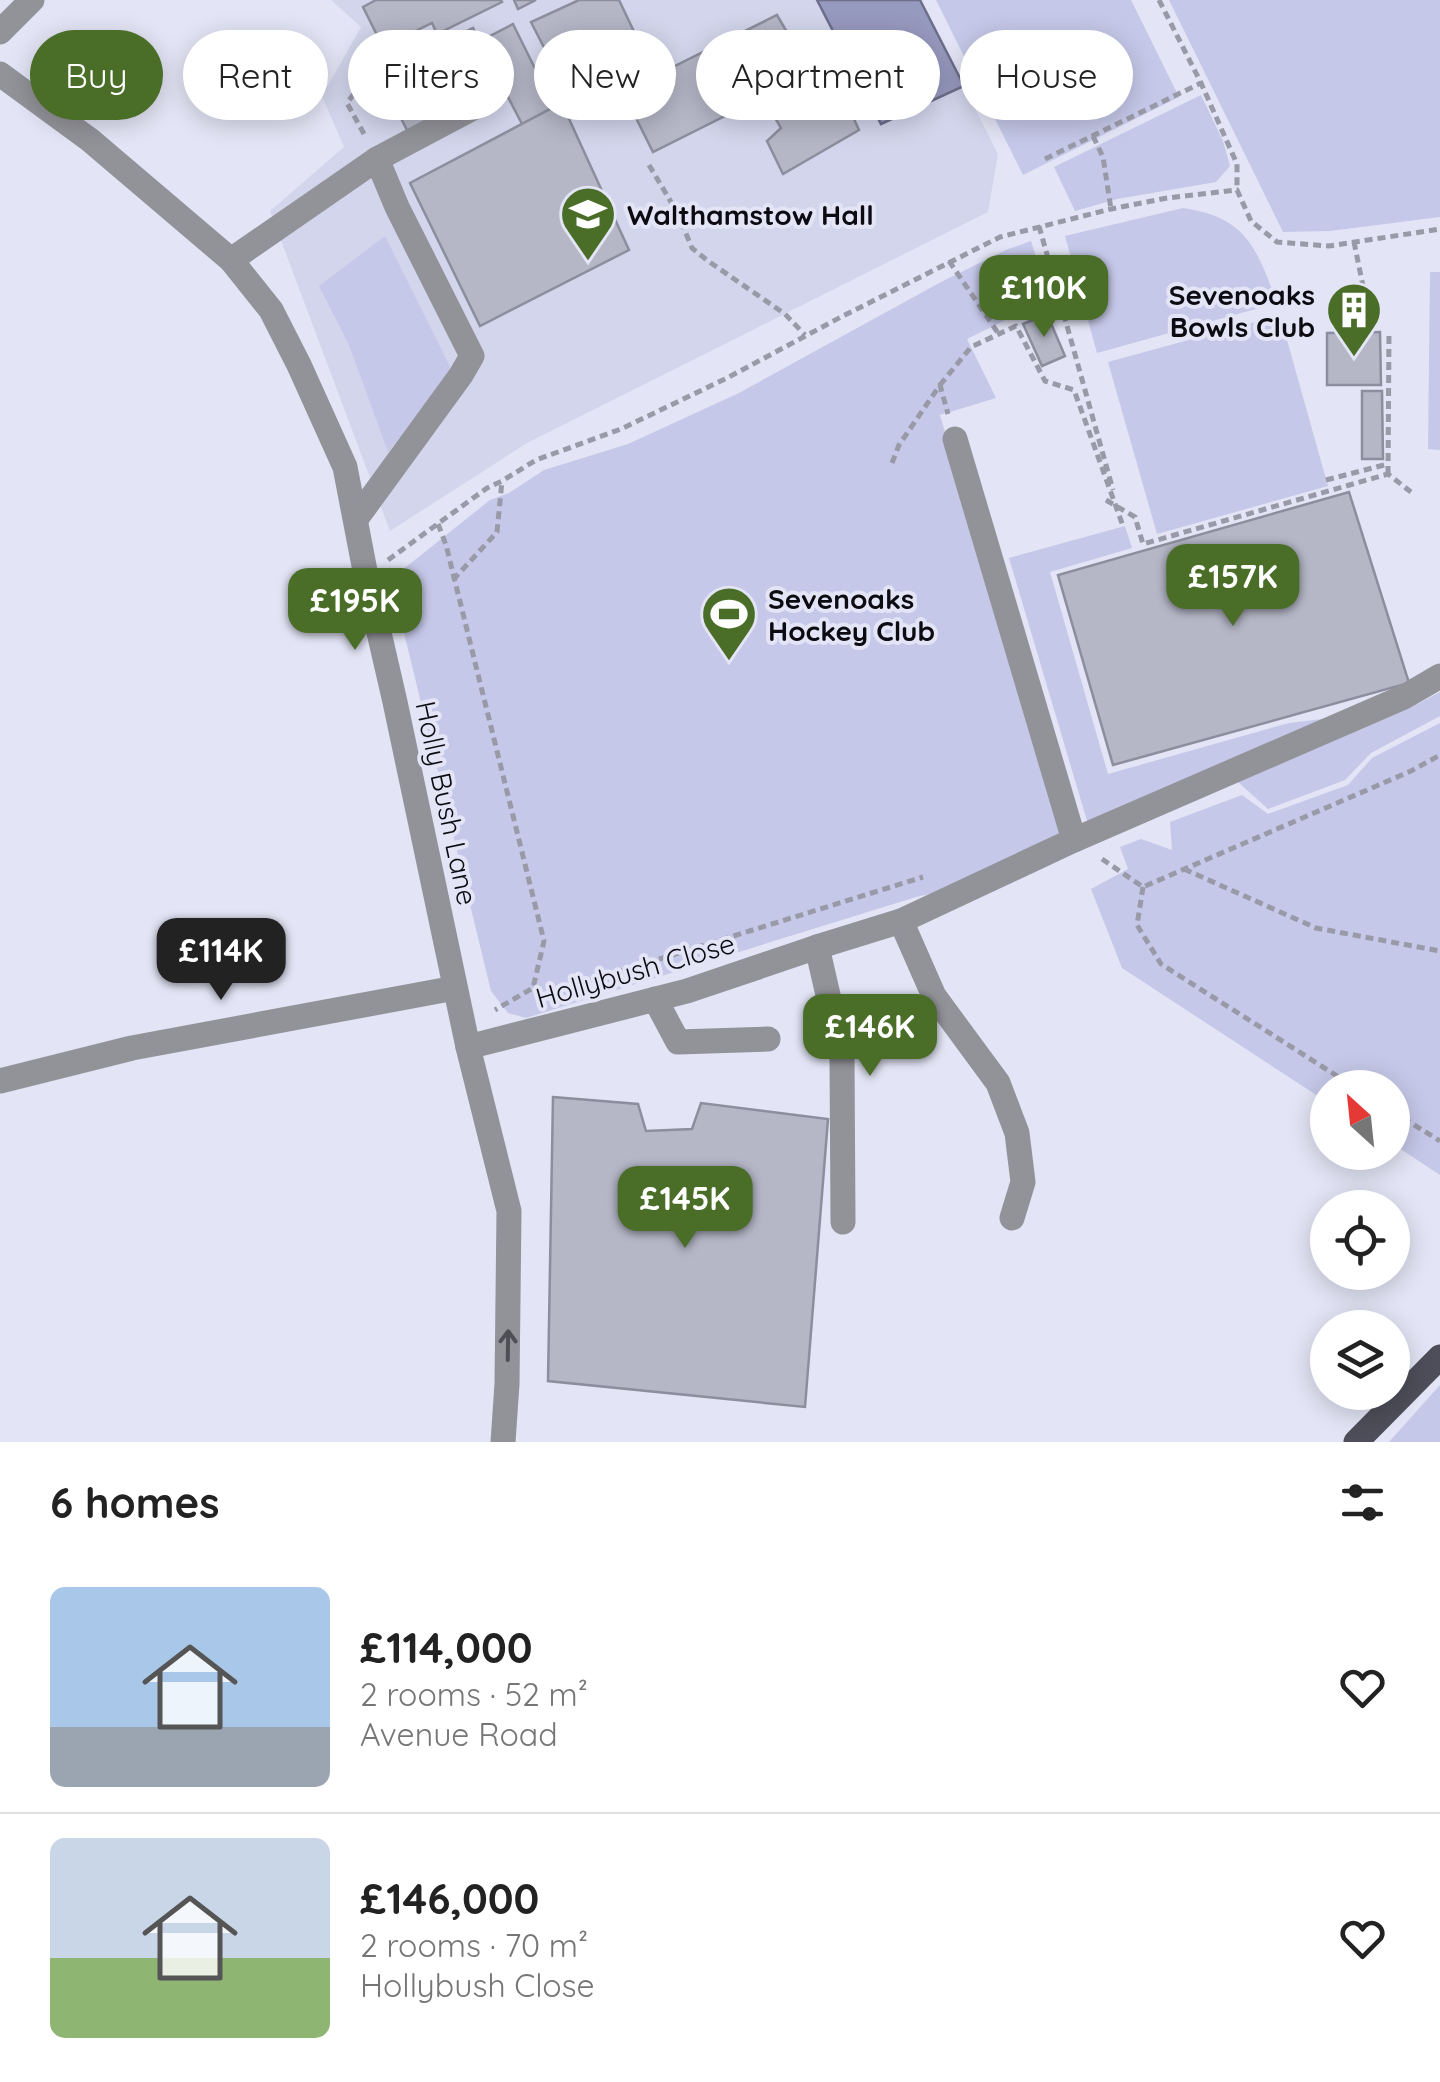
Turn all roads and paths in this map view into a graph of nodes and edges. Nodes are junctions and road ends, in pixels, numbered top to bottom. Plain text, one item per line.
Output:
1 (32, 0) edge
2 (1160, 0) edge
3 (0, 32) edge
4 (0, 74) edge
5 (1201, 82) junction
6 (356, 120) edge
7 (450, 120) edge
8 (1093, 136) junction
9 (377, 159) junction
10 (1044, 159) dead end
11 (649, 165) dead end
12 (1237, 190) junction
13 (1111, 208) junction
14 (1040, 226) junction
15 (1440, 230) edge
16 (1354, 242) junction
17 (232, 260) junction
18 (949, 261) junction
19 (1365, 296) dead end
20 (1389, 332) dead end
21 (998, 333) junction
22 (806, 336) junction
23 (940, 384) junction
24 (955, 439) joint
25 (892, 463) dead end
26 (1388, 464) junction
27 (1388, 474) junction
28 (1326, 480) dead end
29 (502, 482) junction
30 (1411, 492) dead end
31 (1106, 500) dead end
32 (1117, 507) junction
33 (356, 520) junction
34 (438, 524) junction
35 (1124, 526) dead end
36 (366, 576) junction
37 (453, 580) junction
38 (1440, 676) edge
39 (1440, 756) edge
40 (1074, 840) junction
41 (1184, 869) junction
42 (930, 875) dead end
43 (1143, 887) junction
44 (901, 921) junction
45 (816, 946) junction
46 (1440, 951) edge
47 (455, 988) junction
48 (533, 988) junction
49 (654, 1000) junction
50 (465, 1034) junction
51 (768, 1039) dead end
52 (1328, 1070) edge
53 (0, 1082) edge
54 (1410, 1122) edge
55 (1440, 1141) edge
56 (1012, 1218) dead end
57 (843, 1222) dead end
58 (1440, 1357) edge
59 (503, 1442) edge
60 (1356, 1442) edge

1 - 3 street
2 - 5 path
4 - 17 street, Holly Bush Lane
5 - 8 path
5 - 12 path
6 - 9 path
7 - 9 street
8 - 10 path
8 - 13 path
9 - 17 street
9 - 33 street
11 - 22 path
12 - 13 path
12 - 16 path
13 - 14 path
14 - 18 path
14 - 32 path
15 - 16 path
16 - 19 path
17 - 33 street, Holly Bush Lane
18 - 21 path
18 - 22 path
20 - 26 path
21 - 23 path
21 - 32 path
22 - 29 path
23 - 24 path
23 - 25 path
24 - 40 street
26 - 27 path
26 - 28 path
27 - 30 path
27 - 32 path
29 - 34 path
29 - 37 path
31 - 32 path
32 - 35 path
33 - 36 street, Holly Bush Lane
34 - 36 path
34 - 37 path
36 - 47 street, Holly Bush Lane
37 - 48 path
38 - 40 street, Hollybush Close
39 - 41 path
40 - 43 path
40 - 44 street, Hollybush Close
41 - 43 path
41 - 46 path
42 - 48 path
43 - 52 path
44 - 45 street, Hollybush Close
44 - 56 street
45 - 49 street, Hollybush Close
45 - 57 street
47 - 50 street, Holly Bush Lane
47 - 53 street
48 - 50 path
49 - 50 street, Hollybush Close
49 - 51 street
59 -> 50 street, Holly Bush Lane
54 - 55 path
58 - 60 main road

